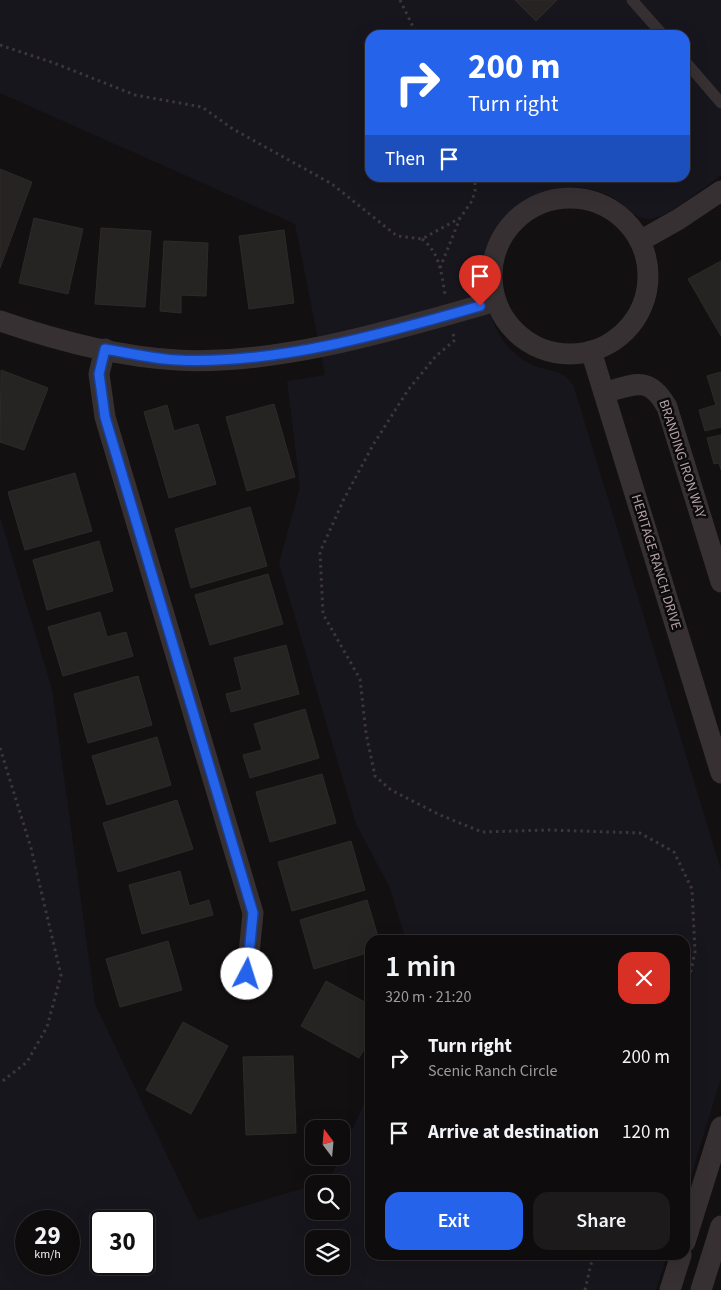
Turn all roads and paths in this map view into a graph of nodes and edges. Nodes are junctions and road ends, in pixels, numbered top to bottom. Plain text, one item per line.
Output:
1 (400, 0) edge
2 (632, 0) edge
3 (415, 30) edge
4 (659, 30) edge
5 (0, 45) edge
6 (690, 67) edge
7 (721, 103) edge
8 (476, 182) edge
9 (721, 191) edge
10 (460, 218) junction
11 (422, 239) junction
12 (640, 241) junction
13 (440, 268) junction
14 (496, 301) junction
15 (450, 314) junction
16 (0, 321) edge
17 (105, 349) junction
18 (591, 351) junction
19 (604, 393) junction
20 (721, 582) edge
21 (0, 748) edge
22 (721, 773) edge
23 (247, 974) dead end
24 (690, 974) edge
25 (0, 1083) edge
26 (721, 1127) edge
27 (690, 1226) edge
28 (721, 1226) edge
29 (593, 1260) edge
30 (679, 1260) edge
31 (585, 1290) edge
32 (670, 1290) edge
33 (701, 1290) edge

1 - 3 path
2 - 4 lane
5 - 11 path
6 - 7 lane
8 - 10 path
9 - 12 street
10 - 11 path
10 - 13 path
11 - 13 path
12 - 14 street
12 - 18 street
13 - 15 path
14 - 15 street
14 - 18 street
15 - 17 street
15 - 24 path
16 - 17 street
17 - 23 street
18 - 19 street, HERITAGE RANCH DRIVE
19 - 20 street, BRANDING IRON WAY
19 - 22 street, HERITAGE RANCH DRIVE
21 - 25 path
26 - 27 street
28 - 33 street
29 - 31 path
30 - 32 street

